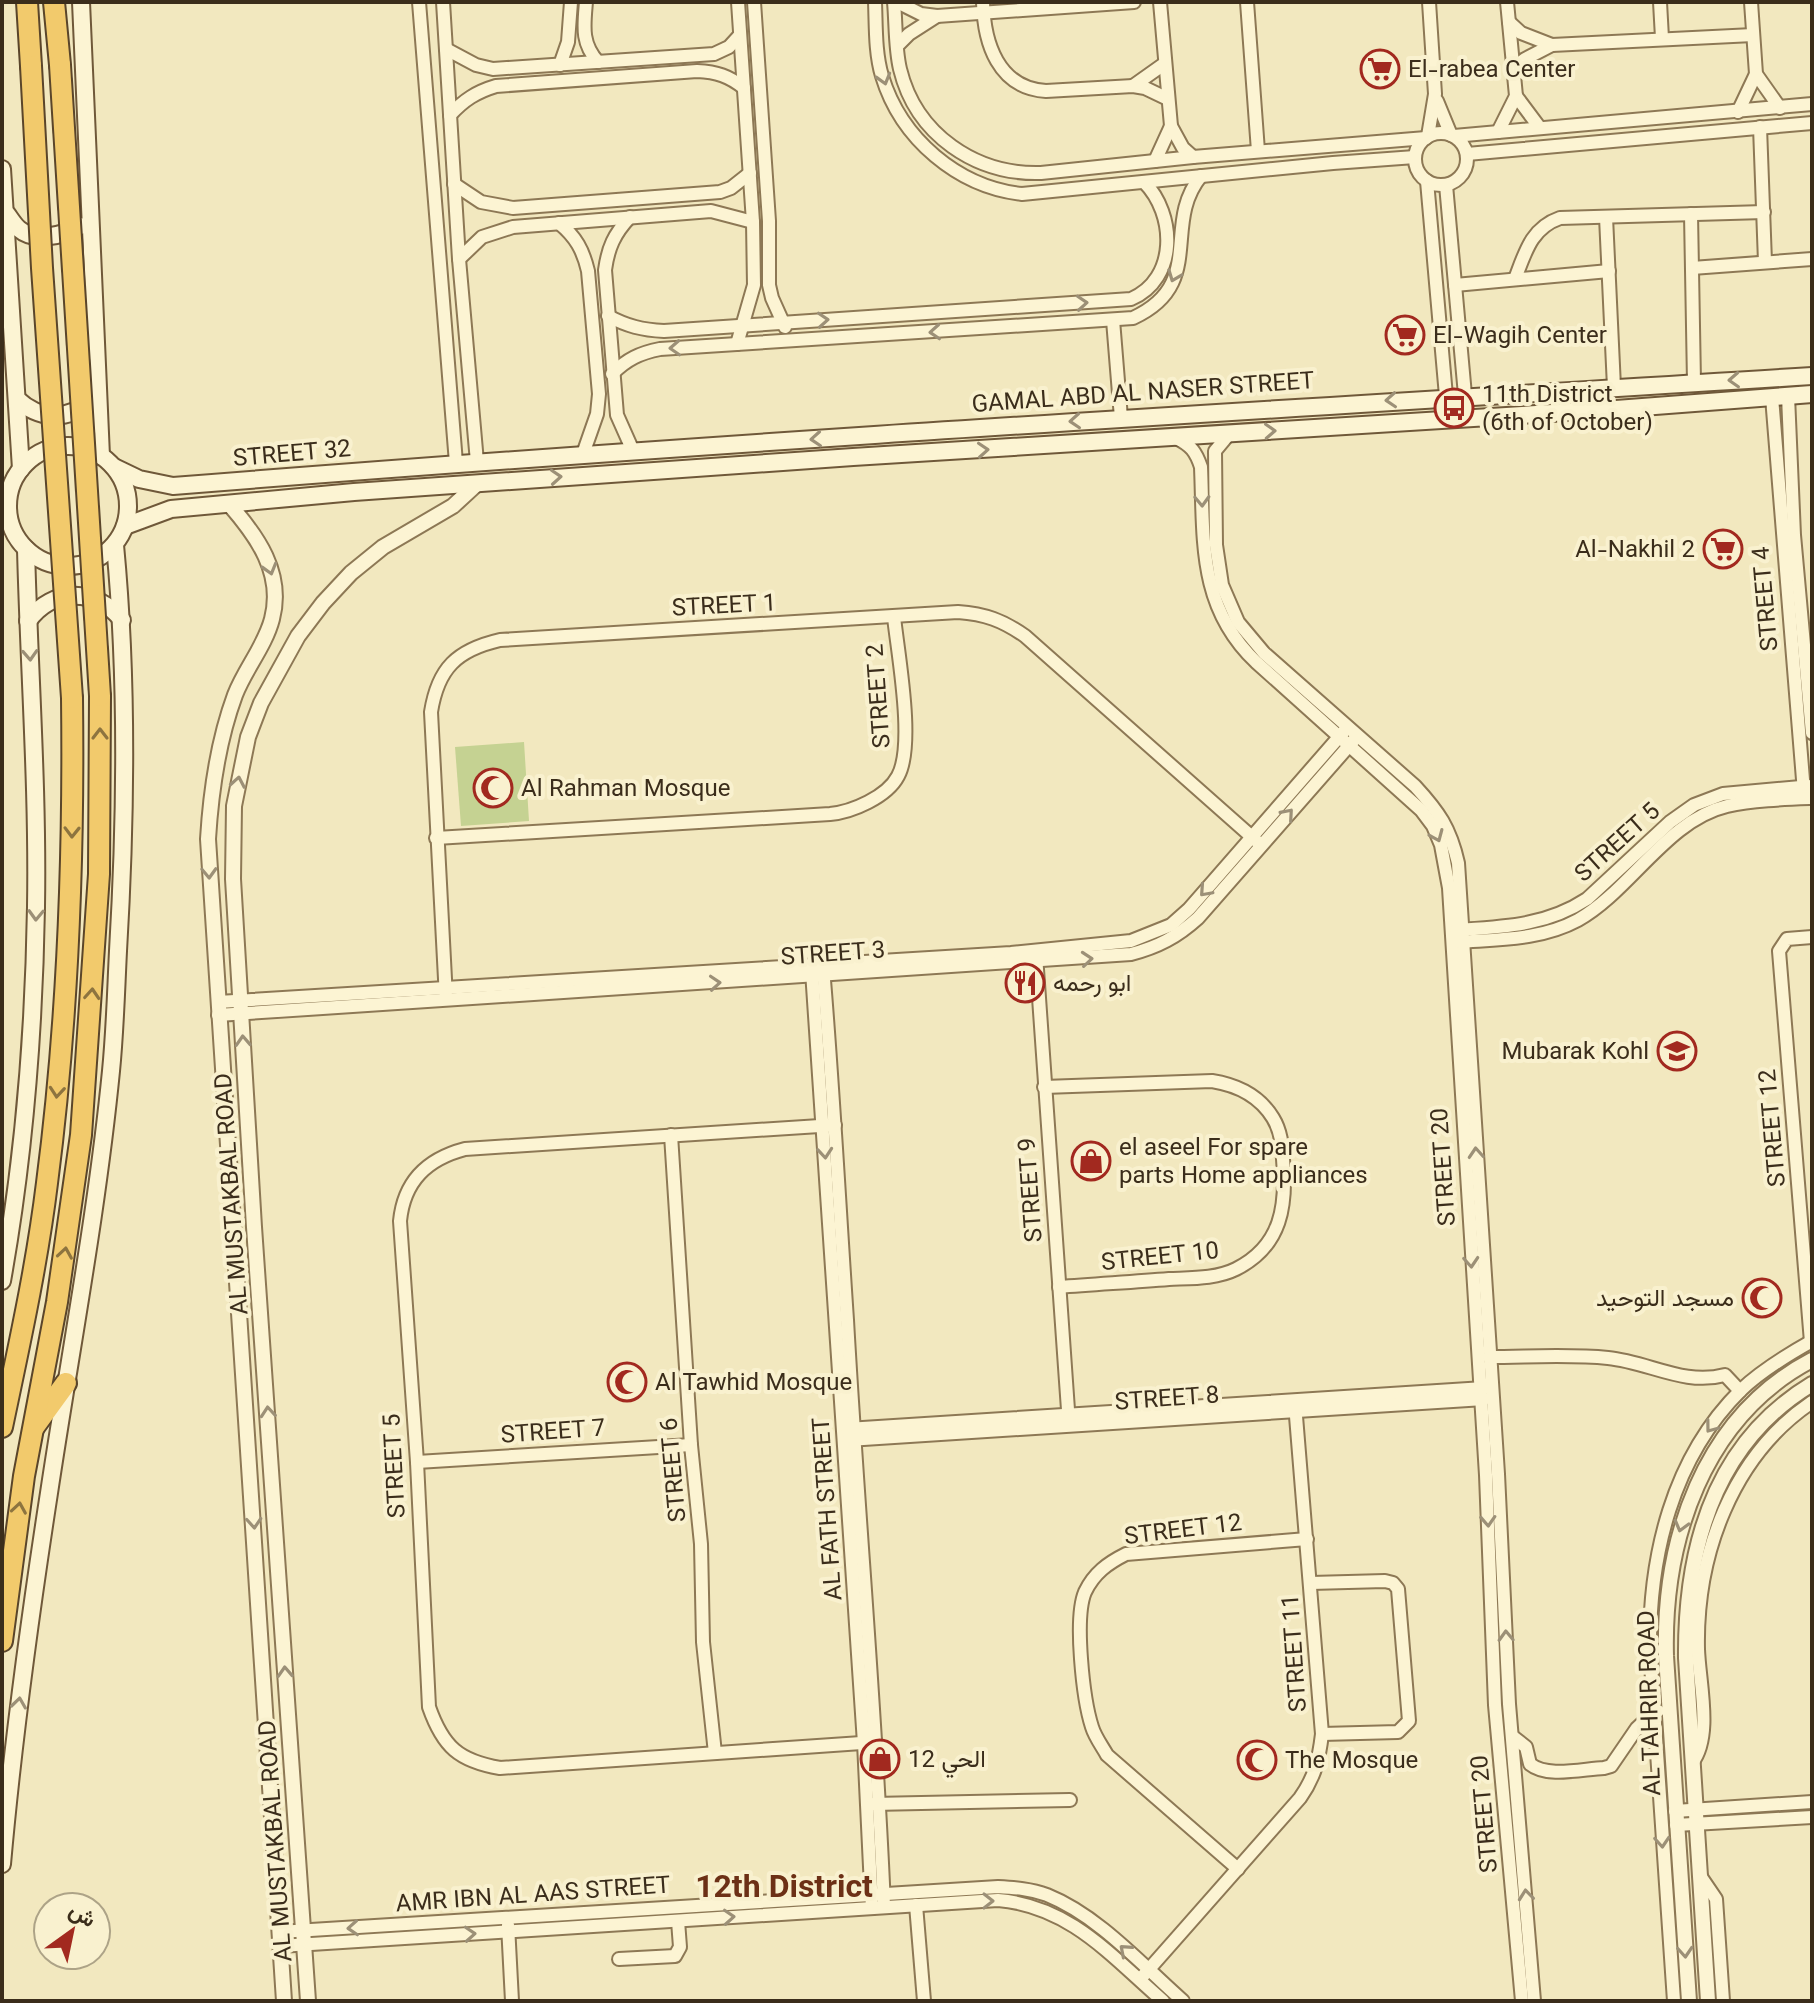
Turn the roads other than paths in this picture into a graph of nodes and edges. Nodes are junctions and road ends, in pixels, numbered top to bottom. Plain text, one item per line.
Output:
1 (27, 2) edge
2 (54, 2) edge
3 (81, 2) edge
4 (419, 2) edge
5 (443, 2) edge
6 (571, 2) edge
7 (586, 2) edge
8 (738, 2) edge
9 (754, 2) edge
10 (875, 2) edge
11 (895, 2) edge
12 (1134, 2) edge
13 (1160, 2) edge
14 (1247, 2) edge
15 (1429, 2) edge
16 (1507, 2) edge
17 (1660, 2) edge
18 (1751, 2) edge
19 (983, 8) edge
20 (937, 16) junction
21 (570, 17) junction
22 (584, 19) junction
23 (1509, 22) junction
24 (740, 35) junction
25 (1753, 35) junction
26 (1662, 38) junction
27 (1552, 45) junction
28 (897, 46) junction
29 (446, 49) junction
30 (698, 56) junction
31 (598, 62) junction
32 (1164, 64) junction
33 (560, 65) junction
34 (1513, 68) junction
35 (493, 69) junction
36 (697, 71) junction
37 (1756, 74) junction
38 (496, 86) junction
39 (1133, 86) junction
40 (744, 88) junction
41 (1435, 94) junction
42 (1516, 96) junction
43 (1168, 99) junction
44 (1812, 104) edge
45 (1780, 108) junction
46 (1738, 112) junction
47 (450, 115) junction
48 (1812, 123) edge
49 (1171, 126) junction
50 (1760, 127) junction
51 (1540, 128) junction
52 (1498, 132) junction
53 (1452, 136) junction
54 (1427, 137) junction
55 (1258, 151) junction
56 (1467, 154) junction
57 (1193, 157) junction
58 (1415, 157) junction
59 (1155, 161) junction
60 (2, 169) edge
61 (750, 173) junction
62 (1201, 176) junction
63 (1427, 181) junction
64 (1144, 182) junction
65 (454, 184) junction
66 (1446, 185) junction
67 (708, 192) junction
68 (513, 208) junction
69 (711, 211) junction
70 (6, 212) junction
71 (92, 212) junction
72 (1764, 212) junction
73 (1691, 214) junction
74 (630, 217) junction
75 (1606, 217) junction
76 (753, 222) junction
77 (559, 223) junction
78 (513, 227) junction
79 (1167, 238) junction
80 (1182, 240) junction
81 (459, 259) junction
82 (1812, 259) edge
83 (1765, 262) junction
84 (1692, 268) junction
85 (605, 270) junction
86 (588, 271) junction
87 (1609, 271) junction
88 (1515, 279) junction
89 (754, 285) junction
90 (769, 285) junction
91 (1455, 285) junction
92 (608, 316) junction
93 (1113, 320) junction
94 (783, 323) junction
95 (742, 326) junction
96 (791, 341) junction
97 (737, 344) junction
98 (1812, 376) edge
99 (613, 379) junction
100 (1694, 382) junction
101 (598, 384) junction
102 (1614, 387) junction
103 (99, 389) junction
104 (1812, 394) edge
105 (1465, 395) junction
106 (1446, 396) junction
107 (1780, 396) junction
108 (17, 399) junction
109 (1121, 418) junction
110 (953, 429) junction
111 (907, 433) junction
112 (1230, 433) junction
113 (1174, 436) junction
114 (633, 451) junction
115 (953, 452) junction
116 (583, 454) junction
117 (911, 455) junction
118 (108, 462) junction
119 (477, 462) junction
120 (456, 463) junction
121 (13, 477) edge
122 (478, 483) junction
123 (173, 486) junction
124 (229, 504) junction
125 (171, 509) junction
126 (125, 526) junction
127 (8, 530) edge
128 (115, 545) junction
129 (26, 549) junction
130 (894, 617) junction
131 (122, 620) junction
132 (28, 621) junction
133 (1812, 733) edge
134 (1349, 735) junction
135 (1808, 792) edge
136 (436, 838) junction
137 (1257, 841) junction
138 (1457, 936) junction
139 (1812, 937) edge
140 (1036, 956) junction
141 (817, 969) junction
142 (446, 993) junction
143 (241, 1007) junction
144 (218, 1008) junction
145 (1044, 1087) junction
146 (829, 1125) junction
147 (671, 1135) junction
148 (2, 1281) edge
149 (1059, 1287) junction
150 (1812, 1341) edge
151 (1489, 1357) junction
152 (1812, 1360) edge
153 (66, 1383) junction
154 (1812, 1384) edge
155 (1740, 1391) junction
156 (1485, 1393) junction
157 (1812, 1402) edge
158 (1295, 1406) junction
159 (1069, 1421) junction
160 (2, 1427) edge
161 (31, 1430) junction
162 (850, 1434) junction
163 (691, 1445) junction
164 (417, 1462) junction
165 (1307, 1539) junction
166 (1311, 1583) junction
167 (2, 1641) edge
168 (1662, 1711) junction
169 (1322, 1734) junction
170 (1512, 1736) junction
171 (870, 1742) junction
172 (715, 1753) junction
173 (1692, 1763) junction
174 (1070, 1800) dead end
175 (1812, 1802) edge
176 (873, 1804) junction
177 (1695, 1816) junction
178 (1812, 1817) edge
179 (1676, 1818) junction
180 (2, 1864) edge
181 (1238, 1869) junction
182 (1698, 1873) junction
183 (878, 1901) junction
184 (916, 1905) junction
185 (678, 1921) junction
186 (508, 1925) junction
187 (304, 1938) junction
188 (279, 1939) junction
189 (619, 1959) dead end
190 (1144, 1976) junction
191 (284, 2001) edge
192 (308, 2001) edge
193 (512, 2001) edge
194 (924, 2001) edge
195 (1163, 2001) edge
196 (1183, 2001) edge
197 (1522, 2001) edge
198 (1534, 2001) edge
199 (1674, 2001) edge
200 (1689, 2001) edge
201 (1708, 2001) edge
202 (1723, 2001) edge

1 -> 160 highway, bridge
161 -> 2 highway, bridge
3 - 71 main road
4 - 120 street
5 - 29 street
6 - 21 street
7 - 22 street
8 - 24 street
9 - 90 street
10 -> 64 street
11 - 20 street
11 - 28 street
12 - 19 street
13 - 32 street
14 - 55 street
15 - 41 street
16 - 23 street
17 - 26 street
18 - 25 street
19 - 20 street
19 - 39 street
20 - 28 street
21 - 22 street
21 - 33 street
22 - 31 street
23 - 27 street
23 - 34 street
24 - 30 street
24 - 40 street
25 - 26 street
25 - 37 street
26 - 27 street
27 - 34 street
28 - 59 street
29 - 35 street
29 - 47 street
30 - 31 street
30 - 36 street
31 - 33 street
32 - 39 street
32 - 43 street
33 - 35 street
34 - 42 street
35 - 38 street
36 - 38 street
36 - 40 street
37 - 45 street
37 - 46 street
38 - 47 street
39 - 43 street
40 - 61 street
41 - 53 street
41 - 54 street
42 - 51 street
42 - 52 street
43 - 49 street
44 - 45 street
45 - 46 street
46 - 51 street
47 - 65 street
48 - 50 street
49 - 57 street
49 - 59 street
50 - 56 street
50 - 72 street
51 - 52 street
52 - 53 street
53 - 54 street
53 - 56 street
54 - 55 street
54 - 58 street
55 - 57 street
56 - 66 street
57 - 59 street
58 - 62 street
58 - 63 street
60 - 70 main road
61 - 67 street
61 - 76 street
62 - 64 street
62 - 80 street
63 - 66 street
63 - 106 street
64 - 79 street
65 - 68 street
65 - 81 street
66 - 91 street
67 - 68 street
67 - 69 street
68 - 78 street
69 - 74 street
69 - 76 street
70 - 71 main road
70 - 108 main road
71 - 103 main road
72 - 73 street
72 - 83 street
73 - 75 street
73 - 84 street
74 - 77 street
74 - 85 street
75 - 87 street
75 - 88 street
76 - 89 street
77 - 78 street
77 - 86 street
78 - 81 street
79 - 80 street
94 -> 79 street
80 -> 93 street
81 - 119 street
82 - 83 street
83 - 84 street
84 - 100 street
85 - 86 street
85 - 92 street
86 - 101 street
87 - 88 street
87 - 102 street
88 - 91 street
89 - 90 street
89 - 95 street
90 - 94 street
91 - 105 street
92 - 95 street
92 - 99 street
93 -> 96 street
93 - 109 street
94 - 95 street
94 - 96 street
95 - 97 street
96 - 97 street
97 -> 99 street
98 -> 100 main road, GAMAL ABD AL NASER STREET
99 - 101 street
99 - 114 street
100 - 102 main road, GAMAL ABD AL NASER STREET
101 - 116 street
102 - 105 main road, GAMAL ABD AL NASER STREET
103 - 108 main road
103 - 118 main road
104 - 107 main road, GAMAL ABD AL NASER STREET
105 - 106 main road, GAMAL ABD AL NASER STREET
106 -> 109 main road, GAMAL ABD AL NASER STREET
112 -> 107 main road, GAMAL ABD AL NASER STREET
107 - 133 street, STREET 4
107 - 135 street, STREET 4
108 - 121 main road
109 -> 110 main road, GAMAL ABD AL NASER STREET
110 - 111 main road, GAMAL ABD AL NASER STREET
110 - 115 main road
111 -> 114 main road, GAMAL ABD AL NASER STREET
111 - 117 main road
112 - 113 main road, GAMAL ABD AL NASER STREET
112 - 134 street, STREET 20
115 -> 113 main road, GAMAL ABD AL NASER STREET
113 -> 134 street, STREET 20
114 - 116 main road, GAMAL ABD AL NASER STREET
115 - 117 main road, GAMAL ABD AL NASER STREET
116 - 119 main road, GAMAL ABD AL NASER STREET
122 -> 117 main road, GAMAL ABD AL NASER STREET
118 - 121 main road
118 - 123 main road, STREET 32
118 - 126 main road
119 - 120 main road, STREET 32
120 - 123 main road, STREET 32
121 - 127 main road
122 - 124 main road, STREET 32
143 -> 122 street, AL MUSTAKBAL ROAD
123 - 125 main road
124 - 125 main road, STREET 32
124 -> 144 street, AL MUSTAKBAL ROAD
125 - 126 main road, STREET 32
126 - 128 main road
127 - 129 main road
128 - 129 main road
128 - 131 main road
129 - 132 main road
130 - 136 street, STREET 1
130 - 136 street, STREET 2
130 - 137 street, STREET 1
131 - 132 main road
131 - 153 main road
132 -> 148 main road
134 - 137 street, STREET 3
134 - 138 street, STREET 20
135 - 138 street, STREET 5
136 - 142 street, STREET 1
137 - 140 street, STREET 3
151 -> 138 street, STREET 20
138 -> 156 street, STREET 20
139 - 150 street, STREET 12
140 - 141 street, STREET 3
140 - 145 street, STREET 9
141 - 142 street, STREET 3
141 - 146 street, AL FATH STREET
142 - 143 street, STREET 3
143 - 144 street, STREET 3
187 -> 143 street, AL MUSTAKBAL ROAD
144 -> 188 street, AL MUSTAKBAL ROAD
145 - 149 street, STREET 9
145 - 149 street, STREET 10
146 - 147 street, STREET 5
146 - 162 street, AL FATH STREET
147 - 163 street, STREET 6
147 - 164 street, STREET 5
149 - 159 street, STREET 9
150 - 155 street
151 - 155 street
151 - 156 street, STREET 20
152 -> 168 street, AL TAHRIR ROAD
153 - 161 highway
180 -> 153 main road
154 - 173 street, AL TAHRIR ROAD
155 -> 168 street
156 - 158 street, STREET 8
170 -> 156 street, STREET 20
156 -> 197 street, STREET 20
157 - 173 street
158 - 159 street, STREET 8
158 - 165 street, STREET 11
159 - 162 street, STREET 8
167 -> 161 highway
162 - 171 street, AL FATH STREET
163 - 164 street, STREET 7
163 - 172 street, STREET 6
164 - 172 street, STREET 5
165 - 166 street, STREET 11
165 - 181 street, STREET 12
166 - 169 street, STREET 11
166 - 169 street
168 - 170 street
168 - 179 street, AL TAHRIR ROAD
168 -> 199 street
169 - 181 street, STREET 11
198 -> 170 street, STREET 20
171 - 172 street, STREET 5
171 - 176 street, AL FATH STREET
173 - 177 street, AL TAHRIR ROAD
174 - 176 street
175 - 177 street
176 - 183 street, AL FATH STREET
177 - 178 street
177 - 179 street
177 - 182 street, AL TAHRIR ROAD
179 -> 200 street, AL TAHRIR ROAD
181 - 190 street, STREET 11
182 - 201 street, AL TAHRIR ROAD
182 - 202 street
183 - 184 street, AMR IBN AL AAS STREET
185 -> 183 street, AMR IBN AL AAS STREET
183 - 186 street, AMR IBN AL AAS STREET
190 -> 183 street, AMR IBN AL AAS STREET
184 -> 190 street, AMR IBN AL AAS STREET
184 - 194 street
185 - 186 street, AMR IBN AL AAS STREET
185 - 189 street
186 - 187 street, AMR IBN AL AAS STREET
186 - 193 street
187 - 188 street, AMR IBN AL AAS STREET
187 - 192 street, AL MUSTAKBAL ROAD
188 - 191 street, AL MUSTAKBAL ROAD
190 - 195 street, AMR IBN AL AAS STREET
190 - 196 street, AMR IBN AL AAS STREET

